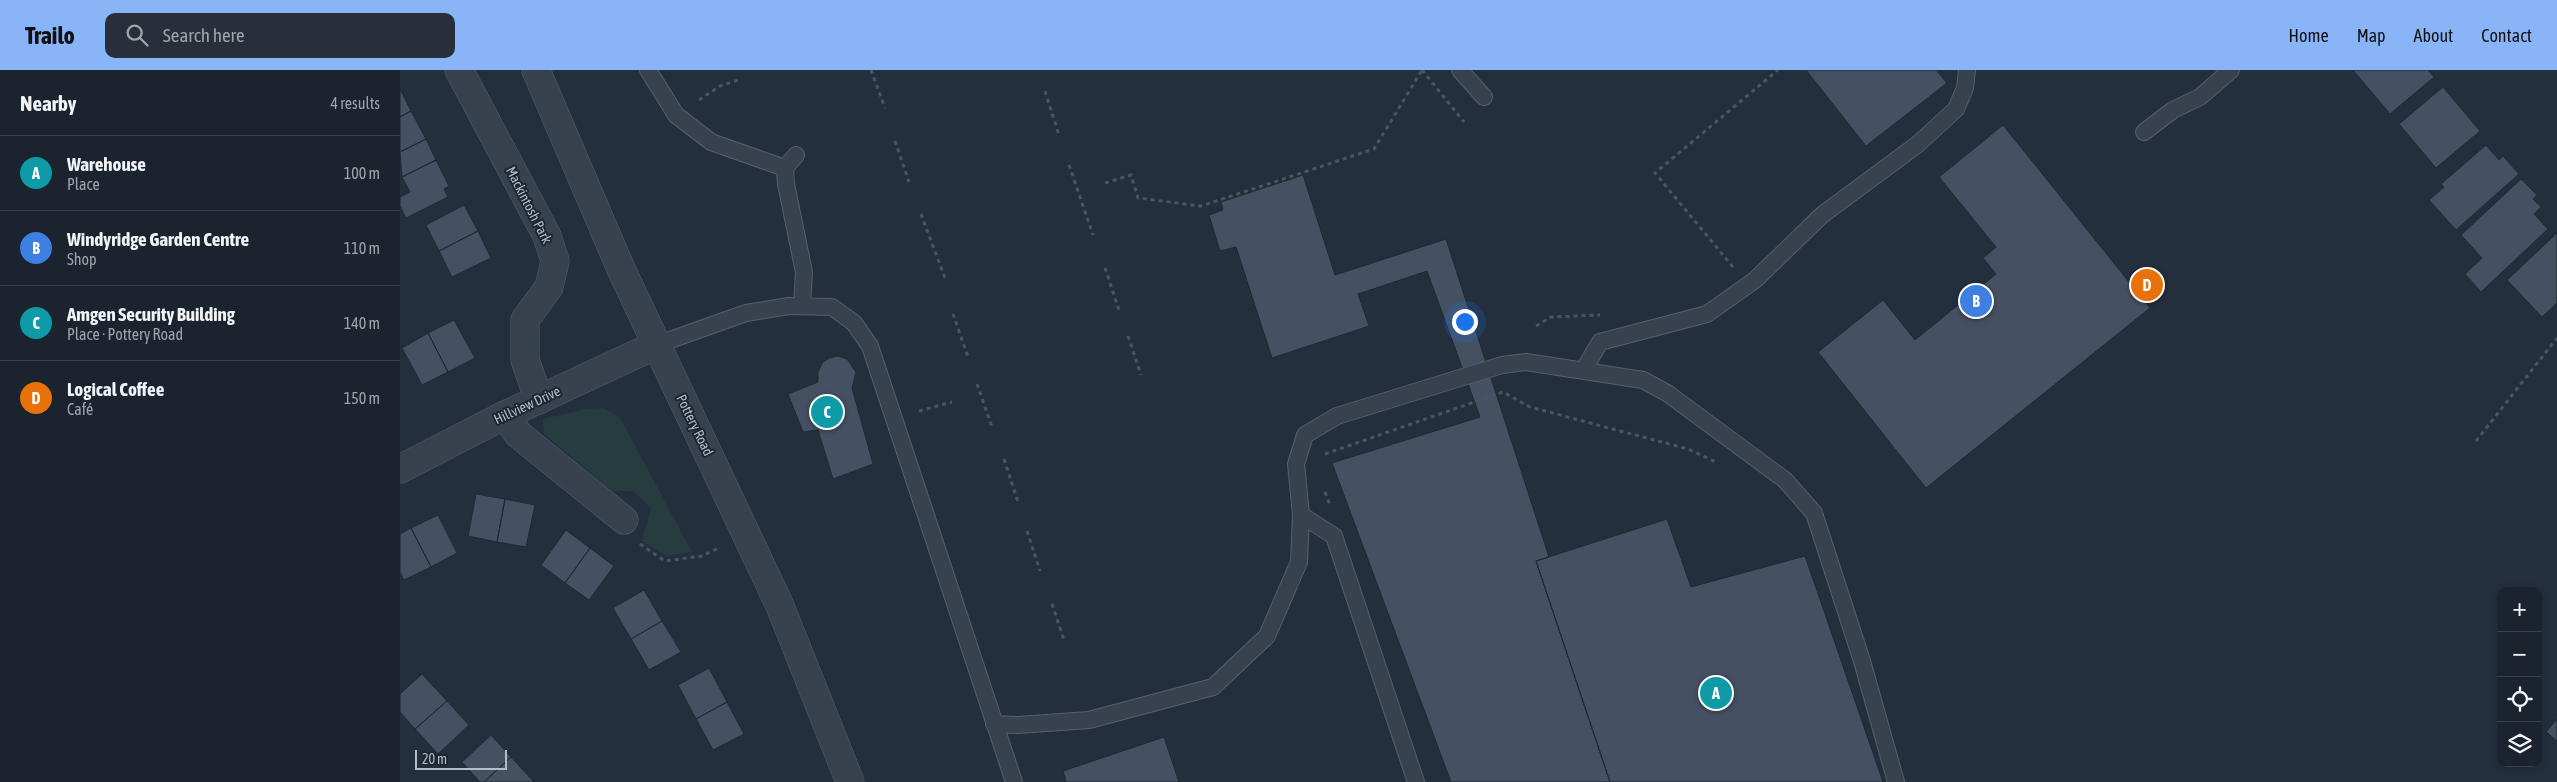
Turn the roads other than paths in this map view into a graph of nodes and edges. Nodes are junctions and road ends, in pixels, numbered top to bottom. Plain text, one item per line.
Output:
1 (459, 70) edge
2 (536, 70) edge
3 (648, 70) edge
4 (1460, 70) edge
5 (1967, 70) edge
6 (2231, 70) edge
7 (1484, 97) dead end
8 (2144, 132) dead end
9 (796, 155) dead end
10 (785, 168) junction
11 (802, 306) junction
12 (656, 345) junction
13 (1582, 371) junction
14 (539, 400) junction
15 (505, 415) junction
16 (400, 469) edge
17 (1301, 515) junction
18 (624, 520) road end
19 (994, 724) junction
20 (850, 782) edge
21 (1014, 782) edge
22 (1416, 782) edge
23 (1896, 782) edge

1 - 14 street, Mackintosh Park
2 - 12 street, Pottery Road
3 - 10 lane
4 - 7 lane
5 - 13 lane
6 - 8 lane
9 - 10 lane
10 - 11 lane
11 - 12 lane
11 - 19 lane
12 - 14 street, Hillview Drive
12 - 20 street, Pottery Road
13 - 17 lane
13 - 23 lane
14 - 15 street, Hillview Drive
15 - 16 street, Hillview Drive
15 - 18 street
17 - 19 lane
17 - 22 lane
19 - 21 lane

